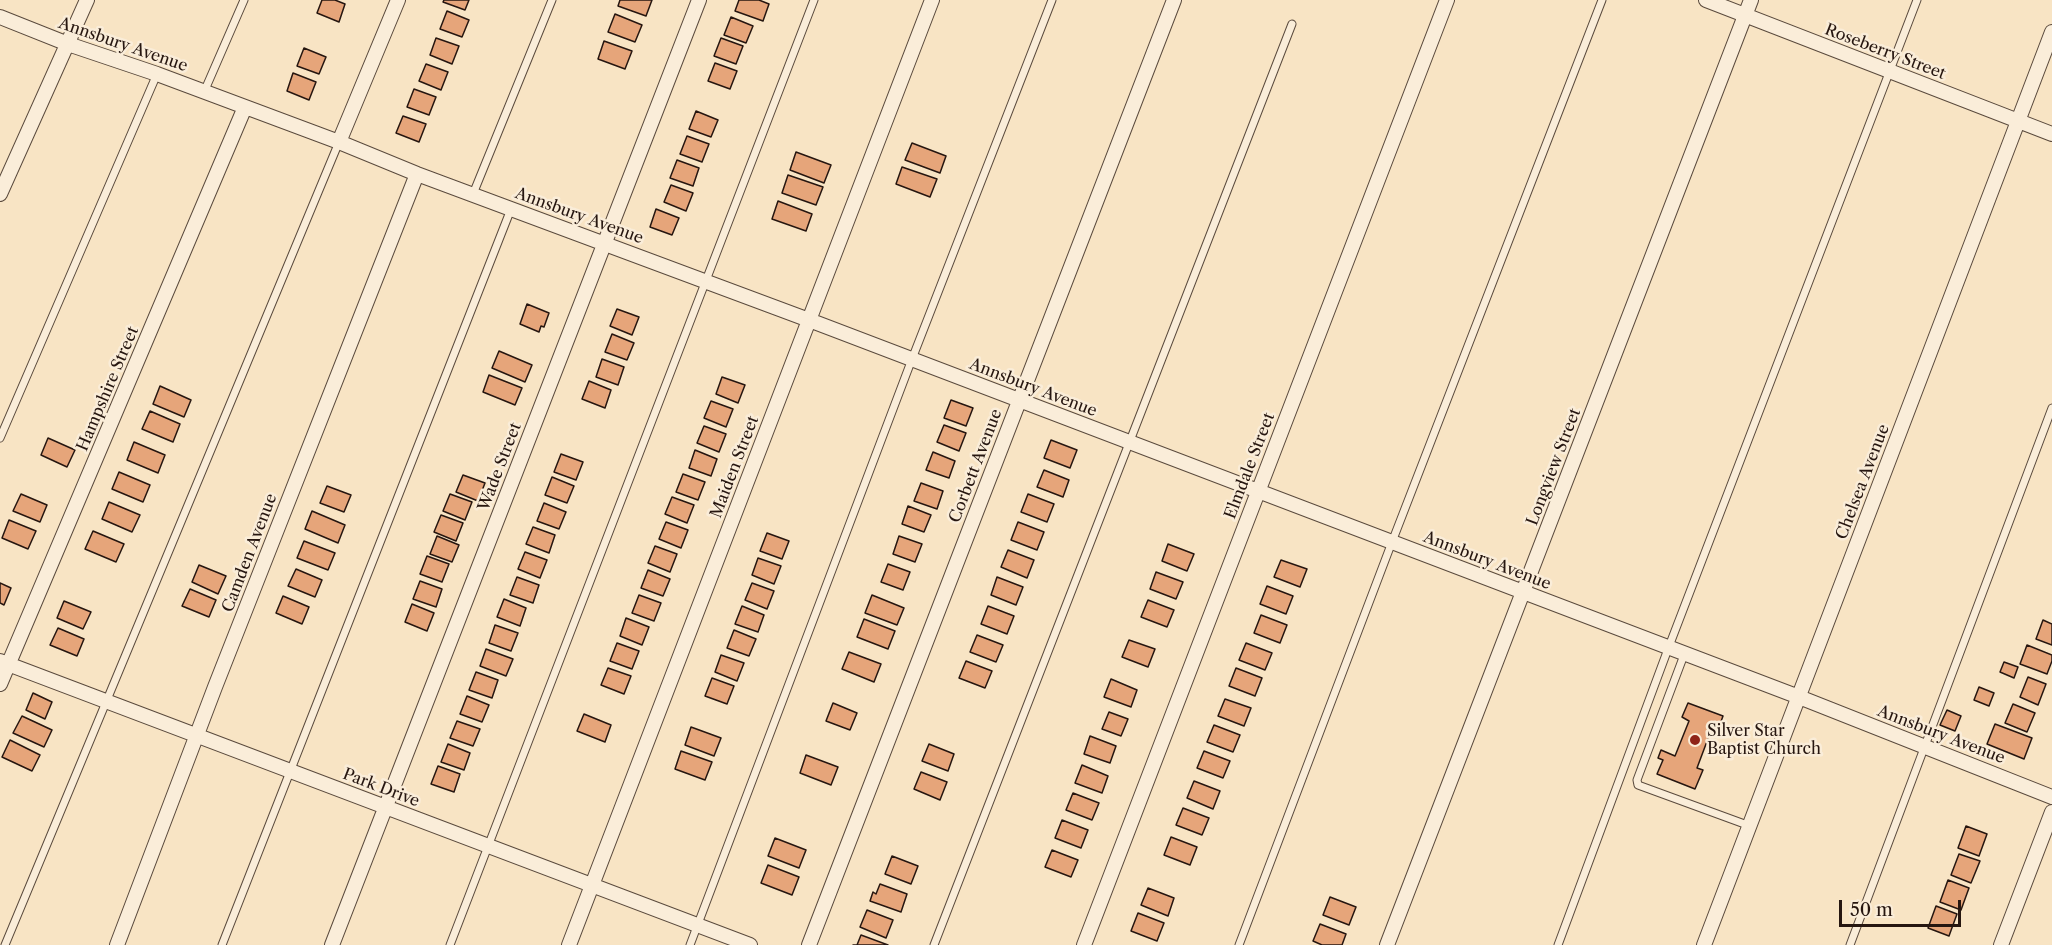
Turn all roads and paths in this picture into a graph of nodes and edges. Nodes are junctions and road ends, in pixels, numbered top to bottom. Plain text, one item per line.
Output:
1 (87, 0) edge
2 (244, 0) edge
3 (398, 0) edge
4 (552, 0) edge
5 (699, 0) edge
6 (814, 0) edge
7 (932, 0) edge
8 (1052, 0) edge
9 (1174, 0) edge
10 (1447, 0) edge
11 (1602, 0) edge
12 (1706, 0) edge
13 (1751, 0) edge
14 (1917, 0) edge
15 (1745, 15) junction
16 (0, 17) edge
17 (1292, 24) dead end
18 (2052, 32) edge
19 (68, 44) junction
20 (1890, 71) junction
21 (156, 74) junction
22 (204, 92) junction
23 (245, 107) junction
24 (2018, 121) junction
25 (2052, 134) edge
26 (339, 142) junction
27 (417, 174) junction
28 (0, 194) edge
29 (473, 194) junction
30 (511, 209) junction
31 (605, 243) junction
32 (705, 280) junction
33 (809, 320) junction
34 (912, 359) junction
35 (1019, 400) junction
36 (2052, 408) edge
37 (0, 438) edge
38 (1129, 442) junction
39 (1258, 491) junction
40 (1392, 542) junction
41 (1523, 593) junction
42 (1668, 649) junction
43 (1684, 655) junction
44 (4, 663) edge
45 (0, 684) edge
46 (1799, 697) junction
47 (106, 701) junction
48 (197, 736) junction
49 (1923, 746) junction
50 (291, 771) junction
51 (2052, 797) edge
52 (386, 807) junction
53 (2052, 812) edge
54 (1750, 826) junction
55 (488, 846) junction
56 (592, 885) junction
57 (698, 925) junction
58 (5, 945) edge
59 (117, 945) edge
60 (222, 945) edge
61 (332, 945) edge
62 (450, 945) edge
63 (569, 945) edge
64 (690, 945) edge
65 (750, 945) edge
66 (809, 945) edge
67 (934, 945) edge
68 (1084, 945) edge
69 (1239, 945) edge
70 (1387, 945) edge
71 (1558, 945) edge
72 (1704, 945) edge
73 (1850, 945) edge
74 (2001, 945) edge

1 - 19 street
2 - 22 lane
3 - 26 street
4 - 29 lane
5 - 31 street, Wade Street
6 - 32 lane
7 - 33 street, Maiden Street
8 - 34 lane
9 - 35 street, Corbett Avenue
10 - 39 street, Elmdale Street
11 - 40 lane
12 - 15 street, Roseberry Street
13 - 15 street, Longview Street
14 - 20 lane
15 - 20 street, Roseberry Street
15 - 41 street, Longview Street
16 - 19 street, Annsbury Avenue
17 - 38 lane
18 - 24 street, Chelsea Avenue
19 - 21 street, Annsbury Avenue
19 - 28 street
20 - 24 street, Roseberry Street
20 - 42 lane
21 - 22 street, Annsbury Avenue
21 - 37 lane
22 - 23 street, Annsbury Avenue
23 - 26 street, Annsbury Avenue
23 - 44 street, Hampshire Street
24 - 25 street, Roseberry Street
24 - 46 street, Chelsea Avenue
26 - 27 street, Annsbury Avenue
26 - 47 lane
27 - 29 street, Annsbury Avenue
27 - 48 street, Camden Avenue
29 - 30 street, Annsbury Avenue
30 - 31 street, Annsbury Avenue
30 - 50 lane
31 - 32 street, Annsbury Avenue
31 - 52 street, Wade Street
32 - 33 street, Annsbury Avenue
32 - 55 lane
33 - 34 street, Annsbury Avenue
33 - 56 street, Maiden Street
34 - 35 street, Annsbury Avenue
34 - 57 lane
35 - 38 street, Annsbury Avenue
35 - 66 street, Corbett Avenue
36 - 49 lane
38 - 39 street, Annsbury Avenue
38 - 67 lane
39 - 40 street, Annsbury Avenue
39 - 68 street, Elmdale Street
40 - 41 street, Annsbury Avenue
40 - 69 lane
41 - 42 street, Annsbury Avenue
41 - 70 street, Longview Street
42 - 43 street, Annsbury Avenue
42 - 71 lane
43 - 46 street, Annsbury Avenue
43 - 54 lane
44 - 45 street, Hampshire Street
44 - 47 street, Park Drive
46 - 49 street, Annsbury Avenue
46 - 54 street, Chelsea Avenue
47 - 48 street, Park Drive
47 - 58 lane
48 - 50 street, Park Drive
48 - 59 street, Camden Avenue
49 - 51 street, Annsbury Avenue
49 - 73 lane
50 - 52 street, Park Drive
50 - 60 lane
52 - 55 street, Park Drive
52 - 61 street, Wade Street
53 - 74 street
54 - 72 street, Chelsea Avenue
55 - 56 street, Park Drive
55 - 62 lane
56 - 57 street, Park Drive
56 - 63 street, Maiden Street
57 - 64 lane
57 - 65 street, Park Drive

